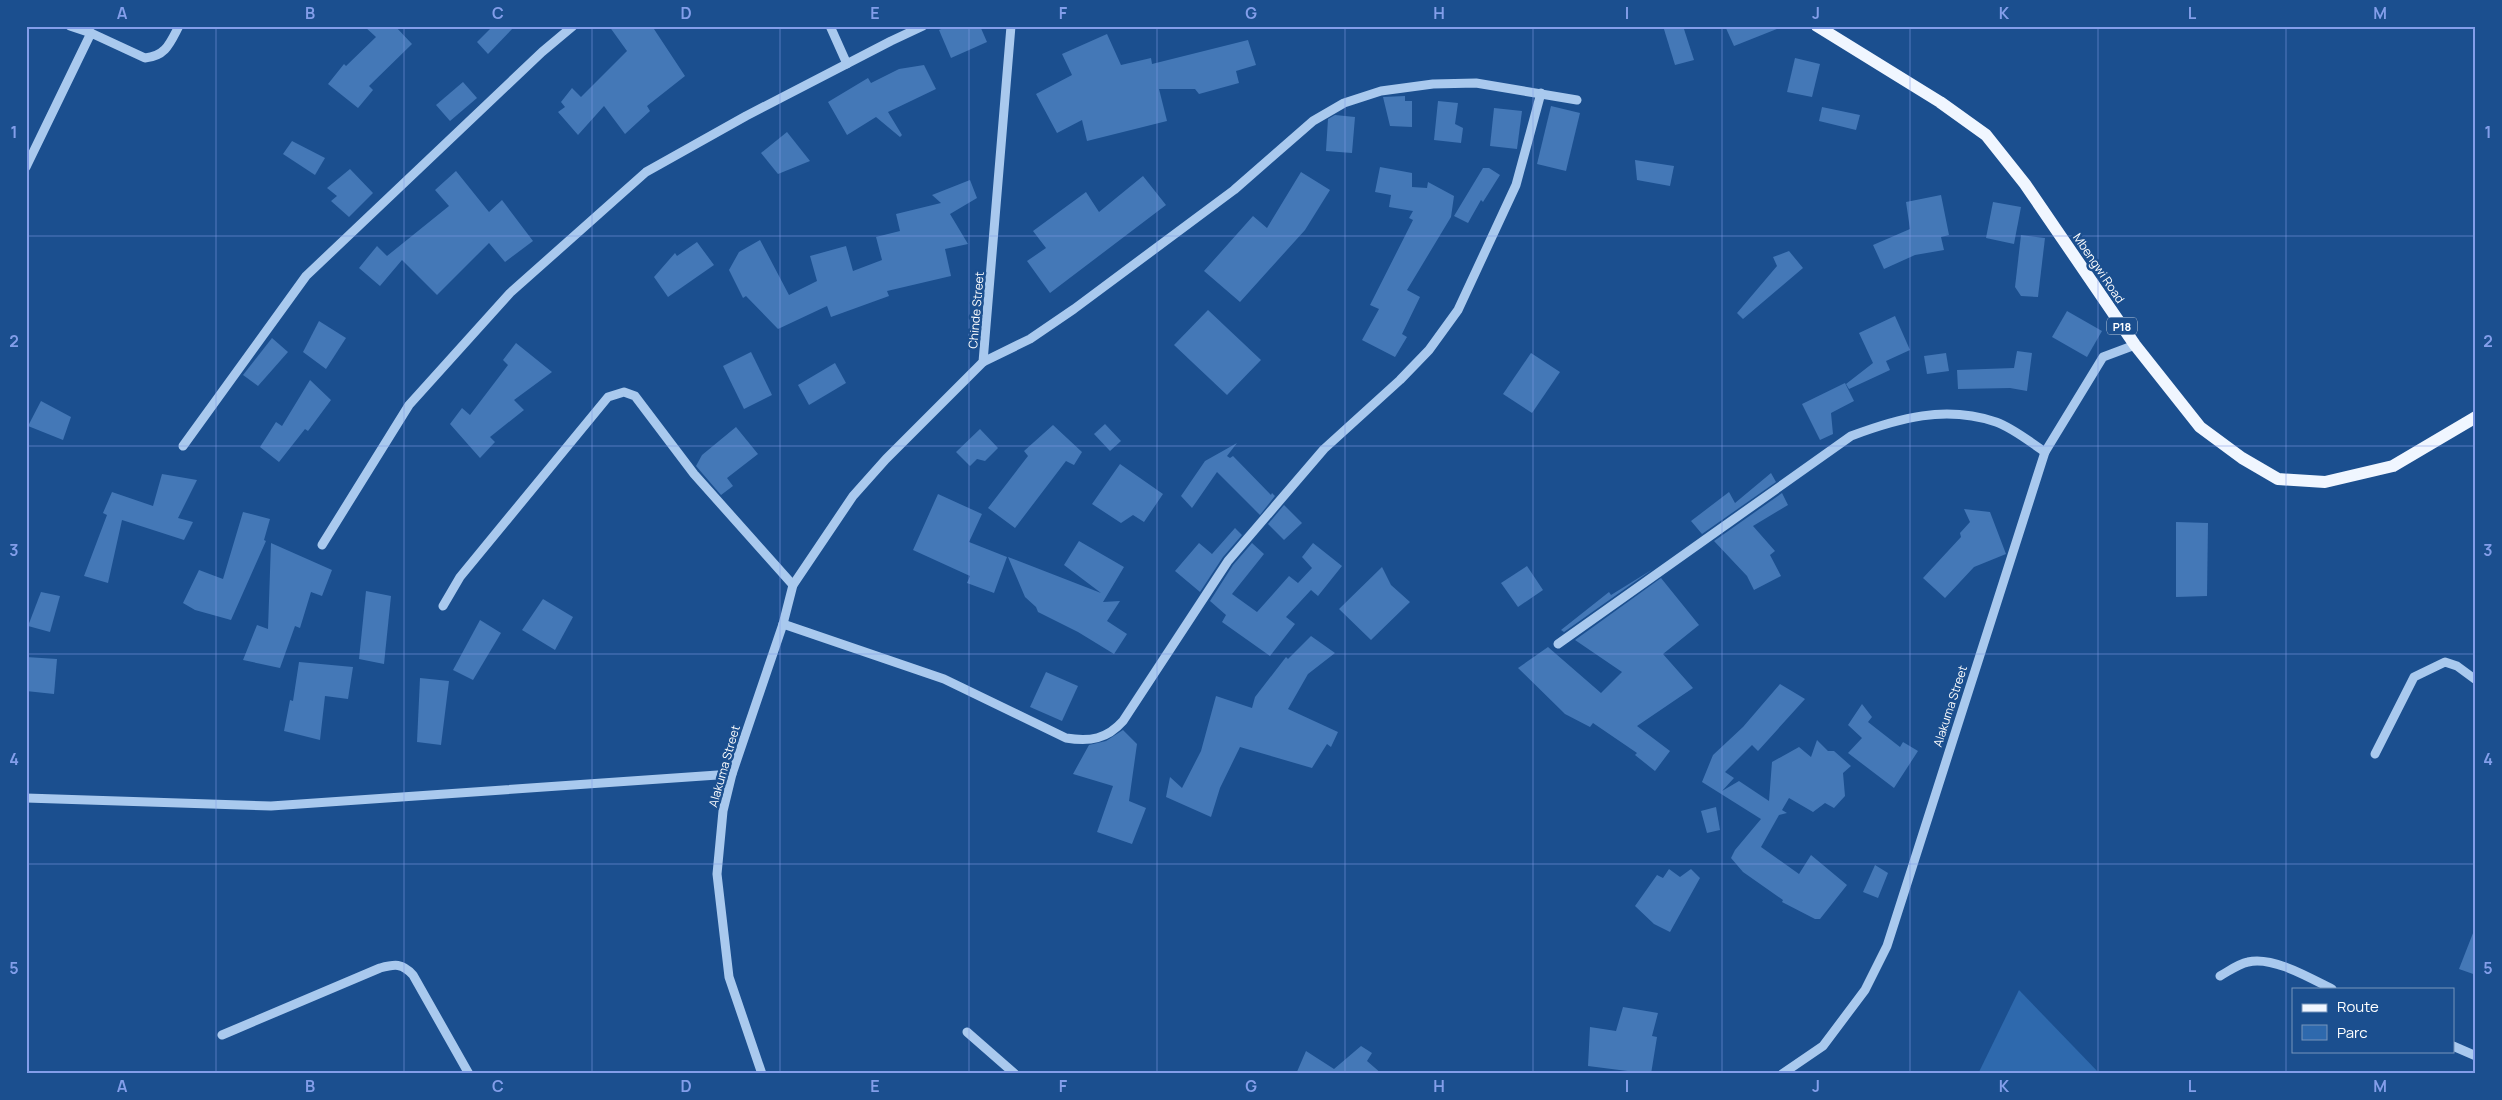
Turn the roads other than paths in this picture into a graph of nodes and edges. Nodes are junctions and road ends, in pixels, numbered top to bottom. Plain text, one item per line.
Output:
1 (70, 26) edge
2 (179, 26) edge
3 (573, 26) edge
4 (830, 26) edge
5 (923, 26) edge
6 (1011, 26) edge
7 (1817, 26) edge
8 (91, 33) junction
9 (847, 64) junction
10 (1541, 93) junction
11 (1578, 100) dead end
12 (26, 167) edge
13 (2135, 345) junction
14 (983, 362) junction
15 (2476, 416) edge
16 (183, 446) dead end
17 (2045, 452) junction
18 (322, 545) dead end
19 (793, 585) junction
20 (443, 606) dead end
21 (783, 624) junction
22 (1558, 644) dead end
23 (2476, 680) edge
24 (2375, 754) dead end
25 (732, 774) junction
26 (26, 798) edge
27 (2220, 976) dead end
28 (2330, 988) edge
29 (967, 1032) dead end
30 (222, 1035) dead end
31 (2454, 1046) edge
32 (2476, 1056) edge
33 (469, 1074) edge
34 (762, 1074) edge
35 (1014, 1074) edge
36 (1782, 1074) edge

1 - 8 street
2 - 8 street
3 - 16 street
4 - 9 street
5 - 9 street
6 - 14 street, Chinde Street
7 - 13 main road, Mbengwi Road / P18
8 - 12 street
9 - 18 street
10 - 11 street
10 - 14 street
10 - 21 street
13 - 15 main road, Mbengwi Road / P18
13 - 17 street, Alakuma Street
14 - 19 street, Chinde Street
17 - 22 street
17 - 36 street, Alakuma Street
19 - 20 street
19 - 21 street, Alakuma Street
21 - 25 street, Alakuma Street
23 - 24 street
25 - 26 street
25 - 34 street, Alakuma Street
27 - 28 street
29 - 35 street
30 - 33 street
31 - 32 street

